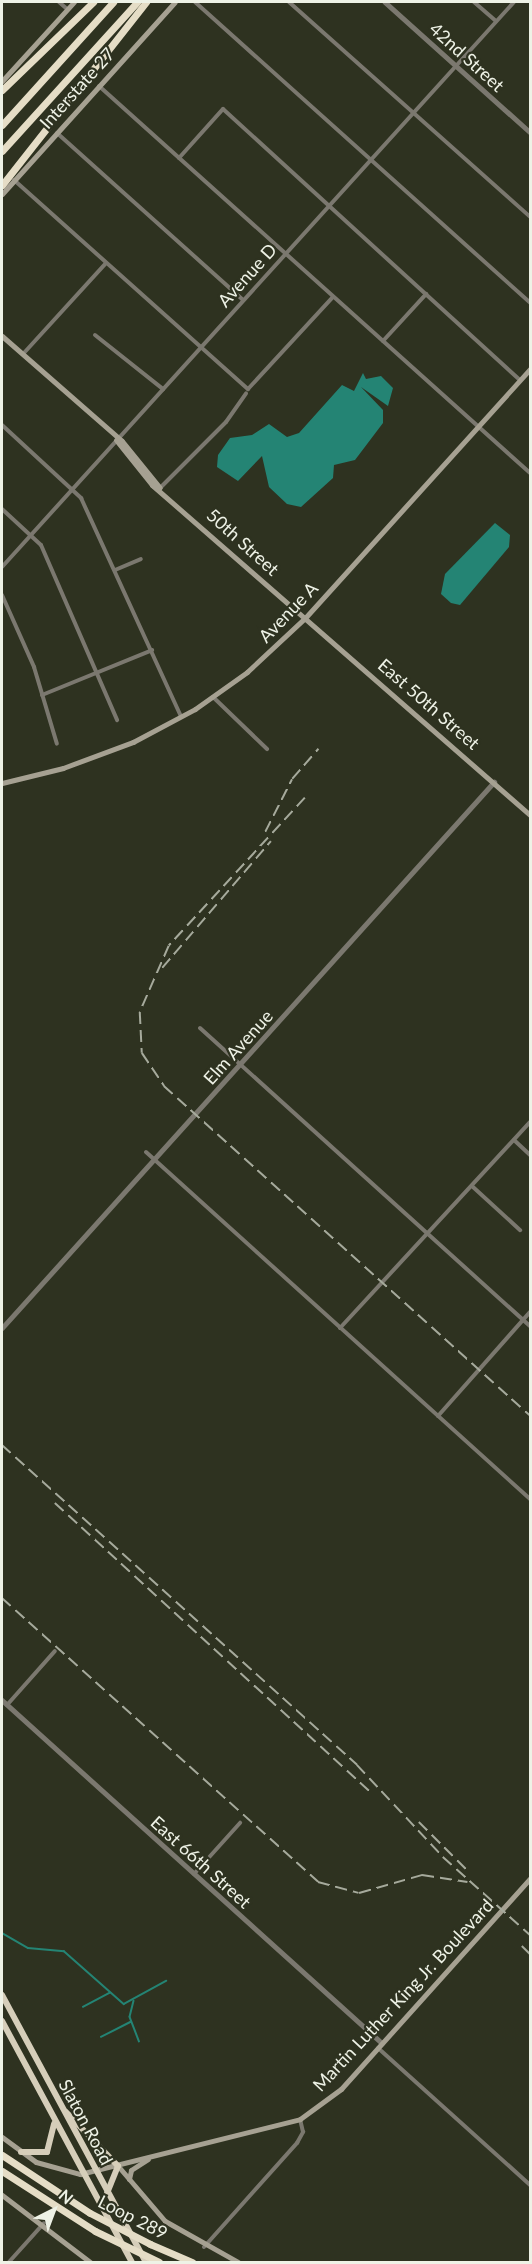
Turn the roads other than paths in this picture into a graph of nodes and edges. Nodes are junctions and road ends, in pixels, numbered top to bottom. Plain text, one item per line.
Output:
1 (59, 2) edge
2 (74, 2) edge
3 (93, 2) edge
4 (113, 2) edge
5 (137, 2) edge
6 (146, 2) edge
7 (175, 2) edge
8 (195, 2) edge
9 (289, 2) edge
10 (384, 2) edge
11 (474, 2) edge
12 (514, 2) edge
13 (68, 9) junction
14 (496, 21) junction
15 (456, 65) junction
16 (2, 81) edge
17 (99, 86) junction
18 (2, 90) edge
19 (413, 113) junction
20 (2, 125) edge
21 (531, 132) edge
22 (57, 133) junction
23 (2, 151) edge
24 (179, 158) junction
25 (370, 159) junction
26 (15, 180) junction
27 (2, 184) edge
28 (2, 195) edge
29 (328, 205) junction
30 (531, 217) edge
31 (285, 253) junction
32 (106, 262) junction
33 (426, 294) junction
34 (333, 297) junction
35 (243, 300) junction
36 (531, 303) edge
37 (95, 335) dead end
38 (2, 336) edge
39 (383, 341) junction
40 (200, 347) junction
41 (22, 355) junction
42 (531, 369) edge
43 (520, 380) junction
44 (163, 389) junction
45 (247, 391) junction
46 (2, 425) edge
47 (478, 427) junction
48 (116, 440) junction
49 (531, 473) edge
50 (160, 488) junction
51 (72, 489) junction
52 (2, 509) edge
53 (31, 535) junction
54 (141, 559) dead end
55 (2, 567) edge
56 (115, 570) junction
57 (2, 596) edge
58 (305, 618) junction
59 (152, 650) junction
60 (99, 674) junction
61 (42, 695) junction
62 (213, 697) junction
63 (182, 717) junction
64 (117, 720) dead end
65 (57, 744) dead end
66 (267, 749) dead end
67 (494, 782) junction
68 (2, 783) edge
69 (531, 815) edge
70 (200, 1028) dead end
71 (240, 1065) junction
72 (531, 1122) edge
73 (514, 1140) junction
74 (146, 1152) dead end
75 (531, 1155) edge
76 (154, 1160) junction
77 (473, 1187) junction
78 (520, 1230) dead end
79 (428, 1234) junction
80 (531, 1312) edge
81 (524, 1320) junction
82 (531, 1326) edge
83 (340, 1328) junction
84 (2, 1329) edge
85 (438, 1416) junction
86 (531, 1499) edge
87 (55, 1651) dead end
88 (2, 1700) edge
89 (7, 1705) junction
90 (240, 1823) dead end
91 (194, 1874) junction
92 (531, 1878) edge
93 (2, 1995) edge
94 (2, 2021) edge
95 (380, 2045) junction
96 (32, 2053) junction
97 (22, 2059) junction
98 (61, 2108) junction
99 (300, 2119) junction
100 (54, 2120) junction
101 (2, 2137) edge
102 (21, 2152) junction
103 (2, 2155) edge
104 (153, 2156) junction
105 (118, 2166) junction
106 (2, 2171) edge
107 (95, 2171) junction
108 (82, 2173) junction
109 (129, 2181) junction
110 (531, 2185) edge
111 (107, 2194) junction
112 (2, 2195) edge
113 (44, 2223) junction
114 (204, 2247) junction
115 (9, 2262) edge
116 (90, 2262) edge
117 (132, 2262) edge
118 (146, 2262) edge
119 (159, 2262) edge
120 (192, 2262) edge
121 (238, 2262) edge

1 - 13 street
2 - 13 main road
3 - 18 highway
4 - 20 highway
5 - 23 highway
6 - 27 highway
7 - 17 main road, Interstate 27
8 - 25 street
9 - 19 street
10 - 15 street, 42nd Street
11 - 14 street
12 - 14 street, Avenue D
13 - 16 main road
14 - 15 street, Avenue D
15 - 19 street, Avenue D
15 - 21 street, 42nd Street
17 - 22 main road, Interstate 27
17 - 24 street
19 - 25 street, Avenue D
19 - 30 street
22 - 26 main road, Interstate 27
22 - 35 street
24 - 29 street
24 - 31 street
25 - 29 street, Avenue D
25 - 36 street
26 - 28 main road, Interstate 27
26 - 32 street
29 - 31 street, Avenue D
29 - 33 street
31 - 34 street
31 - 35 street, Avenue D
32 - 40 street
32 - 41 street
33 - 39 street
33 - 43 street
34 - 39 street
34 - 45 street
35 - 40 street, Avenue D
37 - 44 street
38 - 41 main road, 50th Street
39 - 47 street
40 - 44 street, Avenue D
40 - 45 street
41 - 48 main road, 50th Street
42 - 43 main road, Avenue A
43 - 47 main road, Avenue A
44 - 48 street, Avenue D
45 - 50 street
46 - 51 street
47 - 49 street
47 - 58 main road, Avenue A
48 - 50 main road, 50th Street
48 - 51 street, Avenue D
50 - 58 main road, 50th Street
51 - 53 street, Avenue D
51 - 56 street
52 - 53 street
53 - 55 street, Avenue D
53 - 60 street
54 - 56 street
56 - 59 street
57 - 61 street
58 - 62 main road, Avenue A
58 - 67 main road, East 50th Street
59 - 60 street
59 - 63 street
60 - 61 street
60 - 64 street
61 - 65 street
62 - 63 main road, Avenue A
62 - 66 street
63 - 68 main road, Avenue A
67 - 69 main road, East 50th Street
67 - 71 street, Elm Avenue
70 - 71 street
71 - 76 street, Elm Avenue
71 - 79 street
72 - 73 street
73 - 75 street
73 - 77 street
74 - 76 street
76 - 83 street
76 - 84 street, Elm Avenue
77 - 78 street
77 - 79 street
79 - 81 street
79 - 83 street
80 - 81 street
81 - 82 street
81 - 85 street
83 - 85 street
85 - 86 street
87 - 89 street
88 - 89 street, East 66th Street
89 - 91 street, East 66th Street
90 - 91 street
91 - 95 street, East 66th Street
92 - 95 main road, Martin Luther King Jr. Boulevard
93 - 96 highway, Slaton Road
94 - 97 highway, Slaton Road
95 - 99 main road, Martin Luther King Jr. Boulevard
95 - 110 street, East 66th Street
96 - 97 highway
96 - 98 highway, Slaton Road
97 - 100 highway, Slaton Road
98 - 105 highway
98 - 107 highway, Slaton Road
99 - 104 main road, Martin Luther King Jr. Boulevard
99 - 114 street
100 - 102 highway
100 - 108 highway, Slaton Road
101 - 102 main road, Martin Luther King Jr. Boulevard
102 - 108 main road, Martin Luther King Jr. Boulevard
103 - 120 highway, Loop 289, bridge
104 - 105 main road, Martin Luther King Jr. Boulevard
104 - 109 main road
105 - 107 main road, Martin Luther King Jr. Boulevard
105 - 109 main road
105 - 111 highway
106 - 119 highway, Loop 289, bridge
107 - 108 main road, Martin Luther King Jr. Boulevard
107 - 111 highway, Slaton Road
108 - 117 highway, Slaton Road
109 - 114 main road
111 - 118 highway, Slaton Road
112 - 113 main road
113 - 115 street
113 - 116 main road
114 - 121 main road

